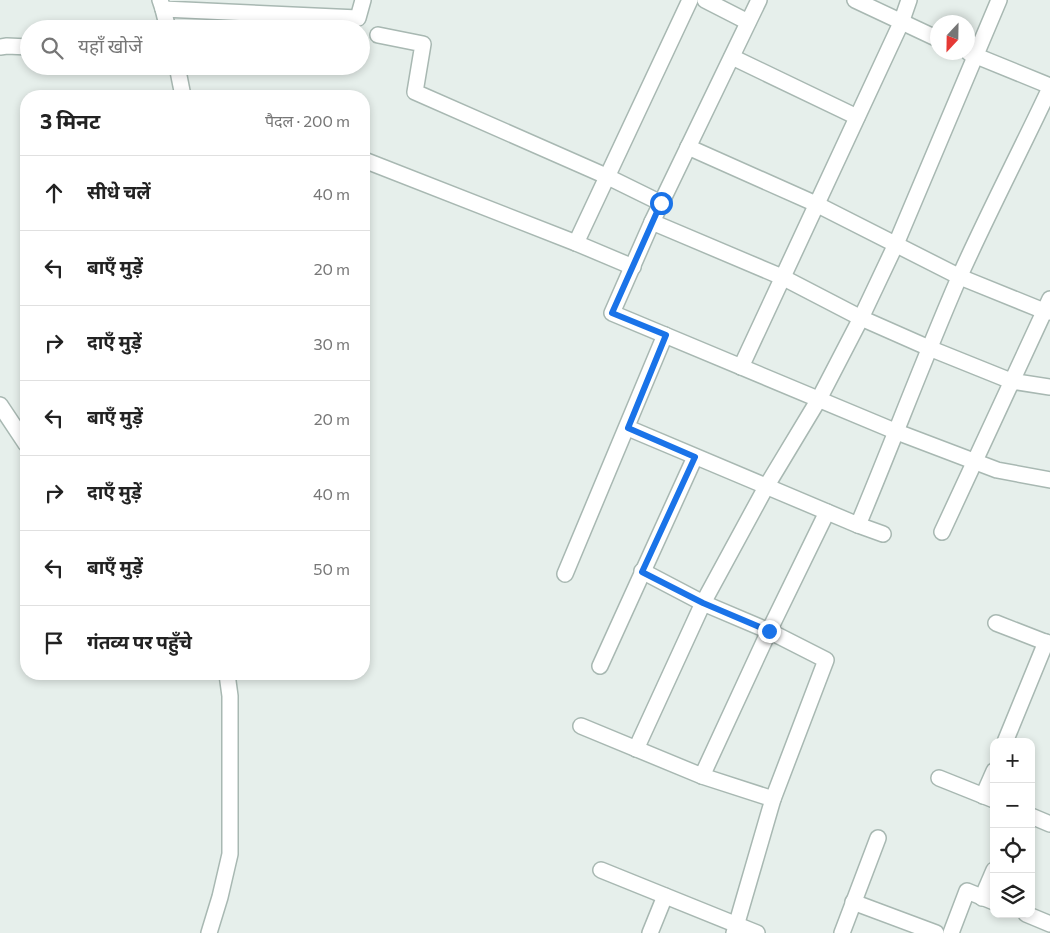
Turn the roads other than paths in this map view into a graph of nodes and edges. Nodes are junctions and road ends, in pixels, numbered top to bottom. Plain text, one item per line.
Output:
1 (363, 0) edge
2 (690, 0) edge
3 (705, 0) edge
4 (759, 0) edge
5 (854, 0) edge
6 (909, 0) edge
7 (999, 0) edge
8 (162, 4) edge
9 (166, 20) edge
10 (748, 22) junction
11 (900, 22) junction
12 (378, 35) dead end
13 (930, 35) edge
14 (0, 47) edge
15 (20, 47) edge
16 (975, 48) edge
17 (975, 55) edge
18 (732, 57) junction
19 (970, 60) edge
20 (179, 75) edge
21 (1050, 87) edge
22 (182, 90) edge
23 (857, 117) junction
24 (688, 147) junction
25 (370, 162) edge
26 (606, 176) junction
27 (661, 203) junction
28 (816, 204) junction
29 (652, 222) junction
30 (576, 243) junction
31 (896, 244) junction
32 (633, 267) junction
33 (782, 277) junction
34 (960, 277) junction
35 (1048, 307) edge
36 (861, 318) junction
37 (666, 335) junction
38 (929, 348) junction
39 (740, 367) junction
40 (1011, 381) junction
41 (1050, 388) edge
42 (819, 399) junction
43 (0, 405) edge
44 (628, 428) junction
45 (897, 432) junction
46 (20, 435) edge
47 (695, 457) junction
48 (974, 461) junction
49 (1050, 480) edge
50 (766, 487) junction
51 (827, 512) junction
52 (858, 525) junction
53 (942, 532) dead end
54 (883, 534) dead end
55 (642, 572) junction
56 (566, 574) dead end
57 (703, 603) junction
58 (996, 623) dead end
59 (769, 631) junction
60 (1048, 643) edge
61 (600, 666) dead end
62 (228, 680) edge
63 (581, 726) dead end
64 (1007, 738) edge
65 (636, 749) junction
66 (702, 776) junction
67 (939, 778) dead end
68 (992, 783) edge
69 (989, 798) edge
70 (773, 799) junction
71 (1035, 818) edge
72 (1050, 824) edge
73 (878, 838) dead end
74 (601, 870) dead end
75 (993, 873) edge
76 (665, 896) junction
77 (988, 900) edge
78 (853, 902) junction
79 (1035, 918) edge
80 (1050, 924) edge
81 (735, 929) edge
82 (209, 933) edge
83 (650, 933) edge
84 (757, 933) edge
85 (842, 933) edge
86 (936, 933) edge
87 (951, 933) edge

1 - 8 street
2 - 26 street
3 - 10 street
4 - 10 street
5 - 11 street
6 - 11 street
7 - 16 street
8 - 9 street
10 - 18 street
11 - 13 street
11 - 23 street
12 - 26 street
14 - 15 street
17 - 21 street
18 - 23 street
18 - 24 street
19 - 31 street
20 - 22 street
21 - 34 street
23 - 28 street
24 - 27 street
24 - 28 street
25 - 30 street
26 - 27 street
26 - 30 street
27 - 29 street
28 - 31 street
28 - 33 street
29 - 32 street
29 - 33 street
30 - 32 street
31 - 34 street
31 - 36 street
32 - 37 street
33 - 36 street
33 - 39 street
34 - 35 street
34 - 38 street
35 - 40 street
36 - 38 street
36 - 42 street
37 - 39 street
37 - 44 street
38 - 40 street
38 - 45 street
39 - 42 street
40 - 41 street
40 - 48 street
42 - 45 street
42 - 50 street
43 - 46 street
44 - 47 street
44 - 56 street
45 - 48 street
45 - 52 street
47 - 50 street
47 - 55 street
48 - 49 street
48 - 53 street
50 - 51 street
50 - 57 street
51 - 52 street
51 - 59 street
52 - 54 street
55 - 57 street
55 - 61 street
57 - 59 street
57 - 65 street
58 - 60 street
59 - 66 street
59 - 70 street
60 - 64 street
62 - 82 street
63 - 65 street
65 - 66 street
66 - 70 street
67 - 69 street
68 - 69 street
70 - 81 street
71 - 72 street
73 - 78 street
74 - 76 street
75 - 77 street
76 - 81 street
76 - 83 street
77 - 87 street
78 - 85 street
78 - 86 street
79 - 80 street
81 - 84 street

